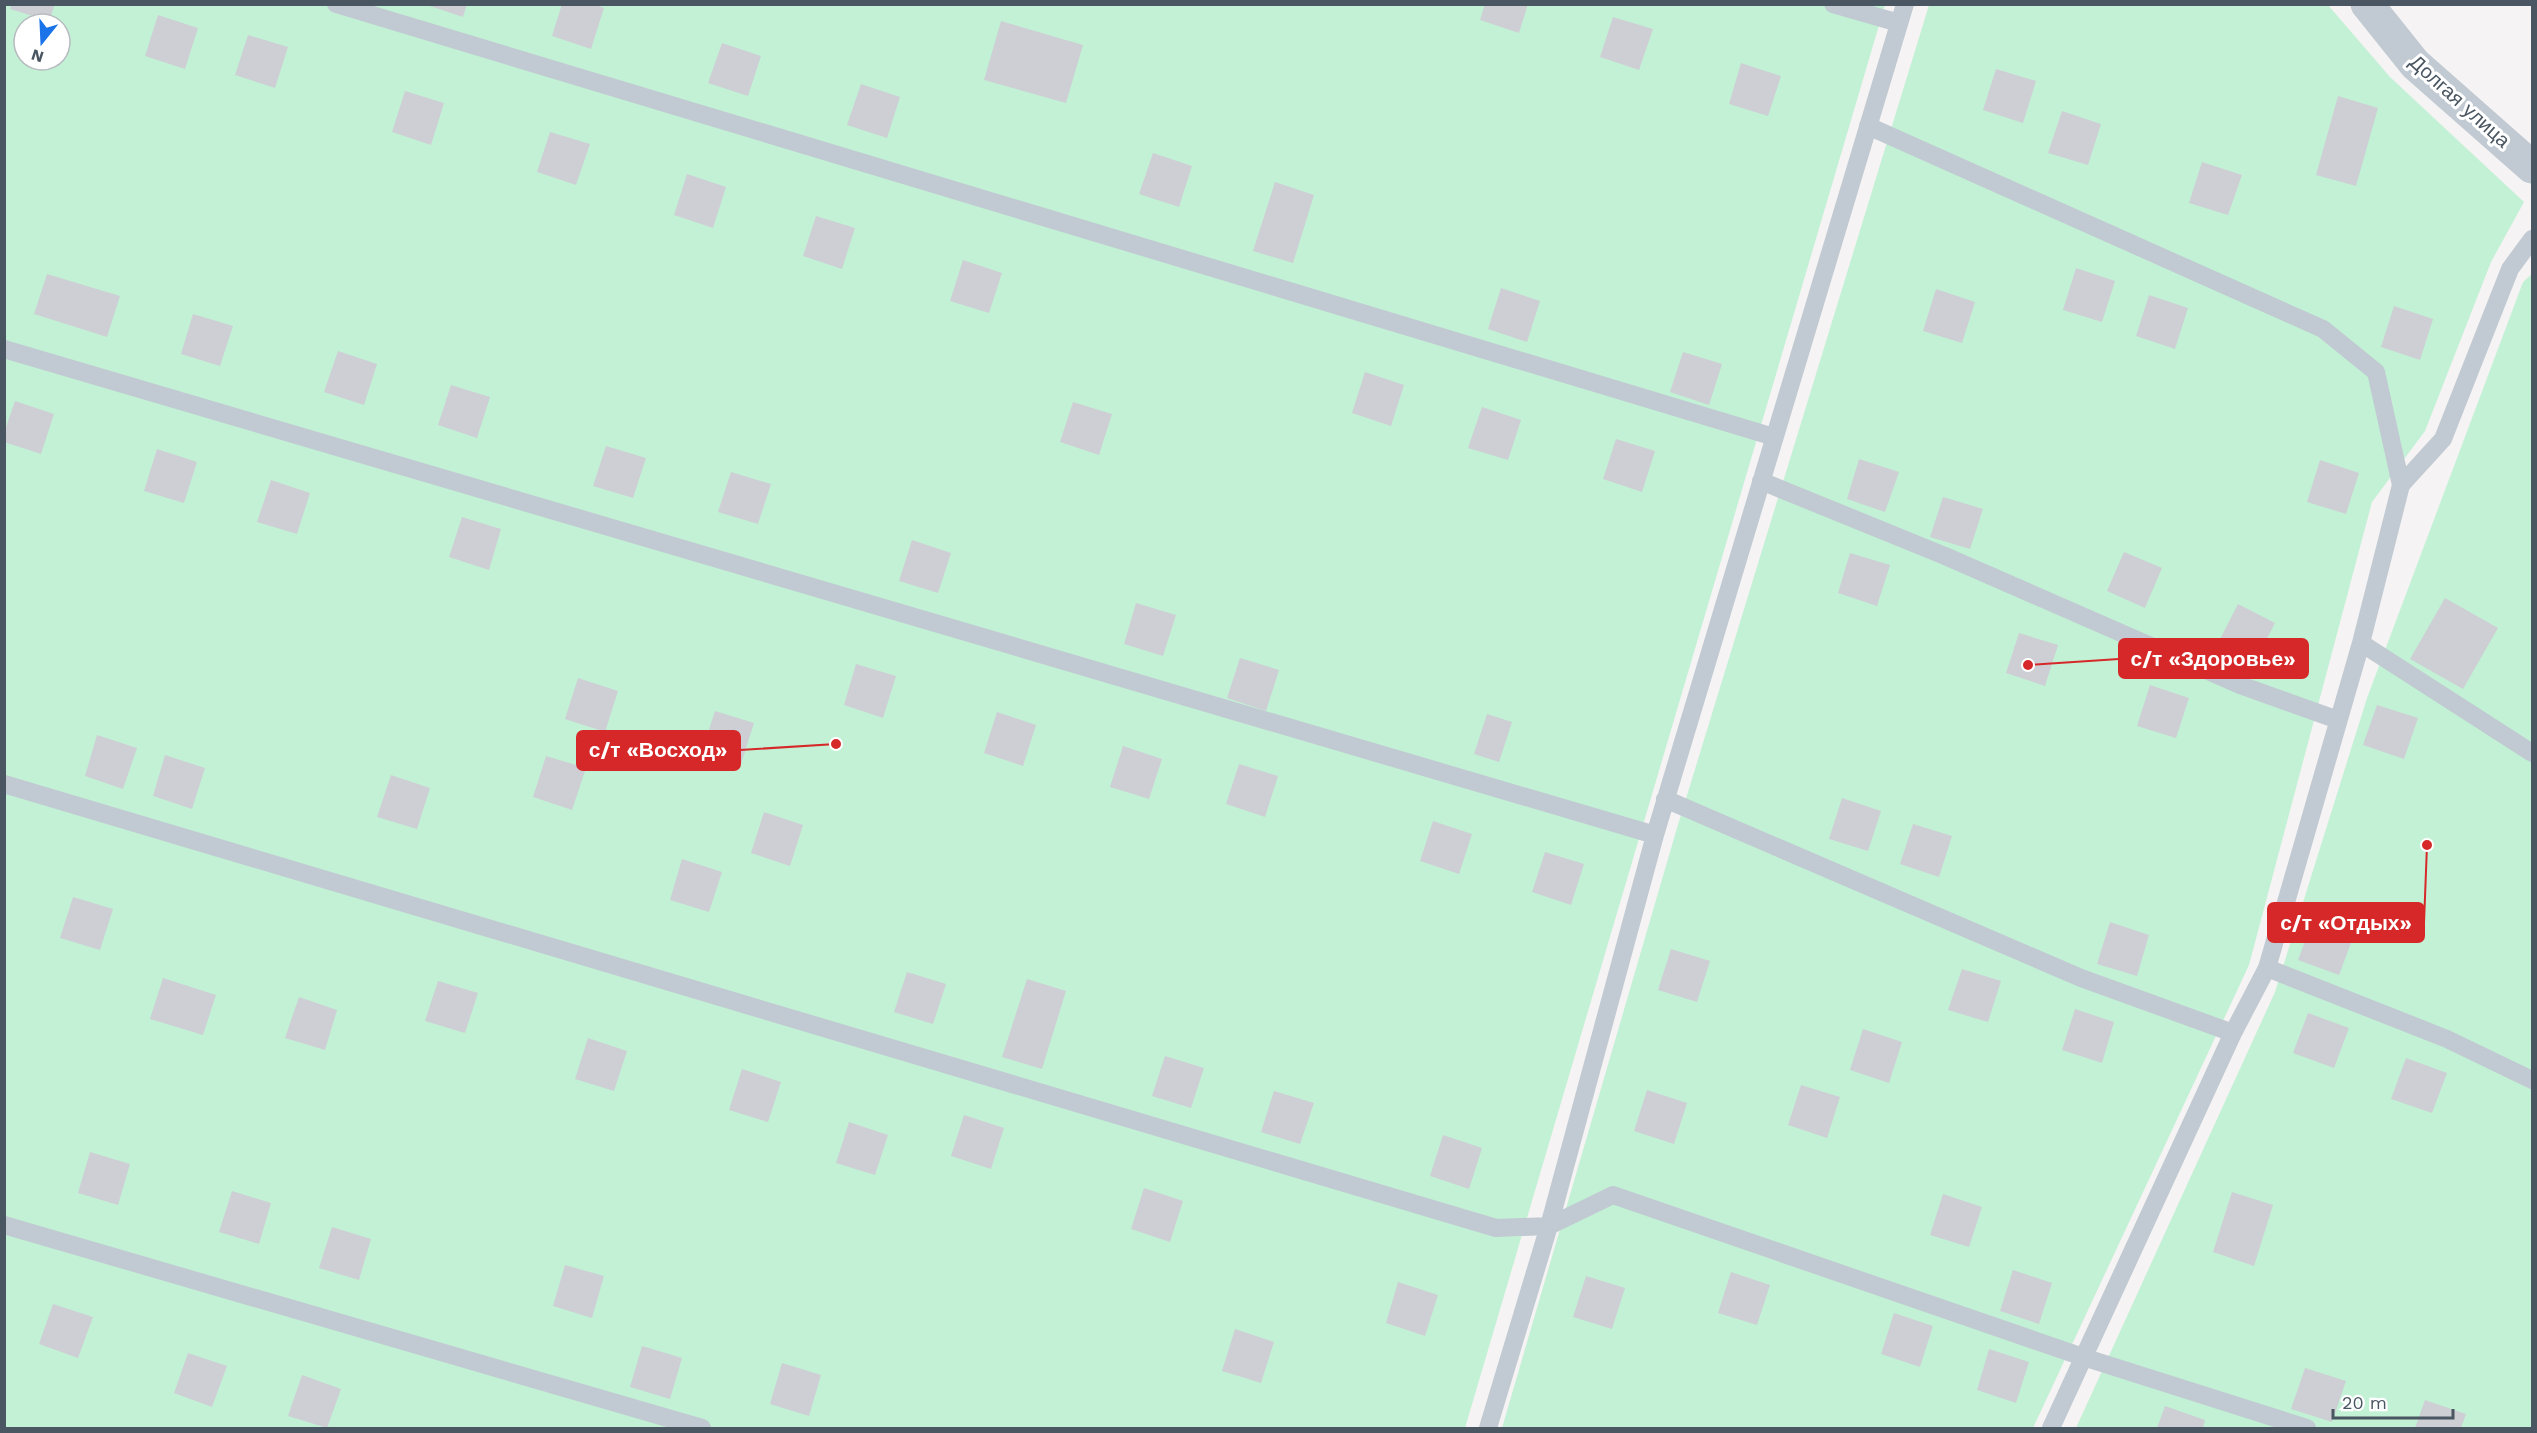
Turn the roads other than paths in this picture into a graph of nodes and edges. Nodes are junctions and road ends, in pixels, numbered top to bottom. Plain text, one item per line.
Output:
1 (336, 4) edge
2 (1833, 4) edge
3 (1905, 4) edge
4 (2367, 4) edge
5 (1899, 24) junction
6 (1868, 126) junction
7 (2532, 167) edge
8 (2532, 239) edge
9 (4, 349) edge
10 (1774, 437) junction
11 (1761, 481) junction
12 (2401, 485) junction
13 (2361, 643) junction
14 (2338, 720) junction
15 (2532, 753) edge
16 (4, 784) edge
17 (1665, 799) junction
18 (1655, 835) junction
19 (2267, 968) junction
20 (2233, 1033) junction
21 (2532, 1080) edge
22 (4, 1225) edge
23 (1549, 1226) junction
24 (2083, 1357) junction
25 (702, 1428) edge
26 (1488, 1428) edge
27 (2051, 1428) edge
28 (2307, 1428) edge

1 - 10 lane
2 - 5 lane
3 - 5 lane
4 - 7 street, Долгая улица
5 - 6 lane
6 - 10 lane
6 - 12 lane
8 - 12 lane
9 - 18 lane
10 - 11 lane
11 - 14 lane
11 - 17 lane
12 - 13 lane
13 - 14 lane
13 - 15 lane
14 - 19 lane
16 - 23 lane
17 - 18 lane
17 - 20 lane
18 - 23 lane
19 - 20 lane
19 - 21 lane
20 - 24 lane
22 - 25 lane
23 - 24 lane
23 - 26 lane
24 - 27 lane
24 - 28 lane

